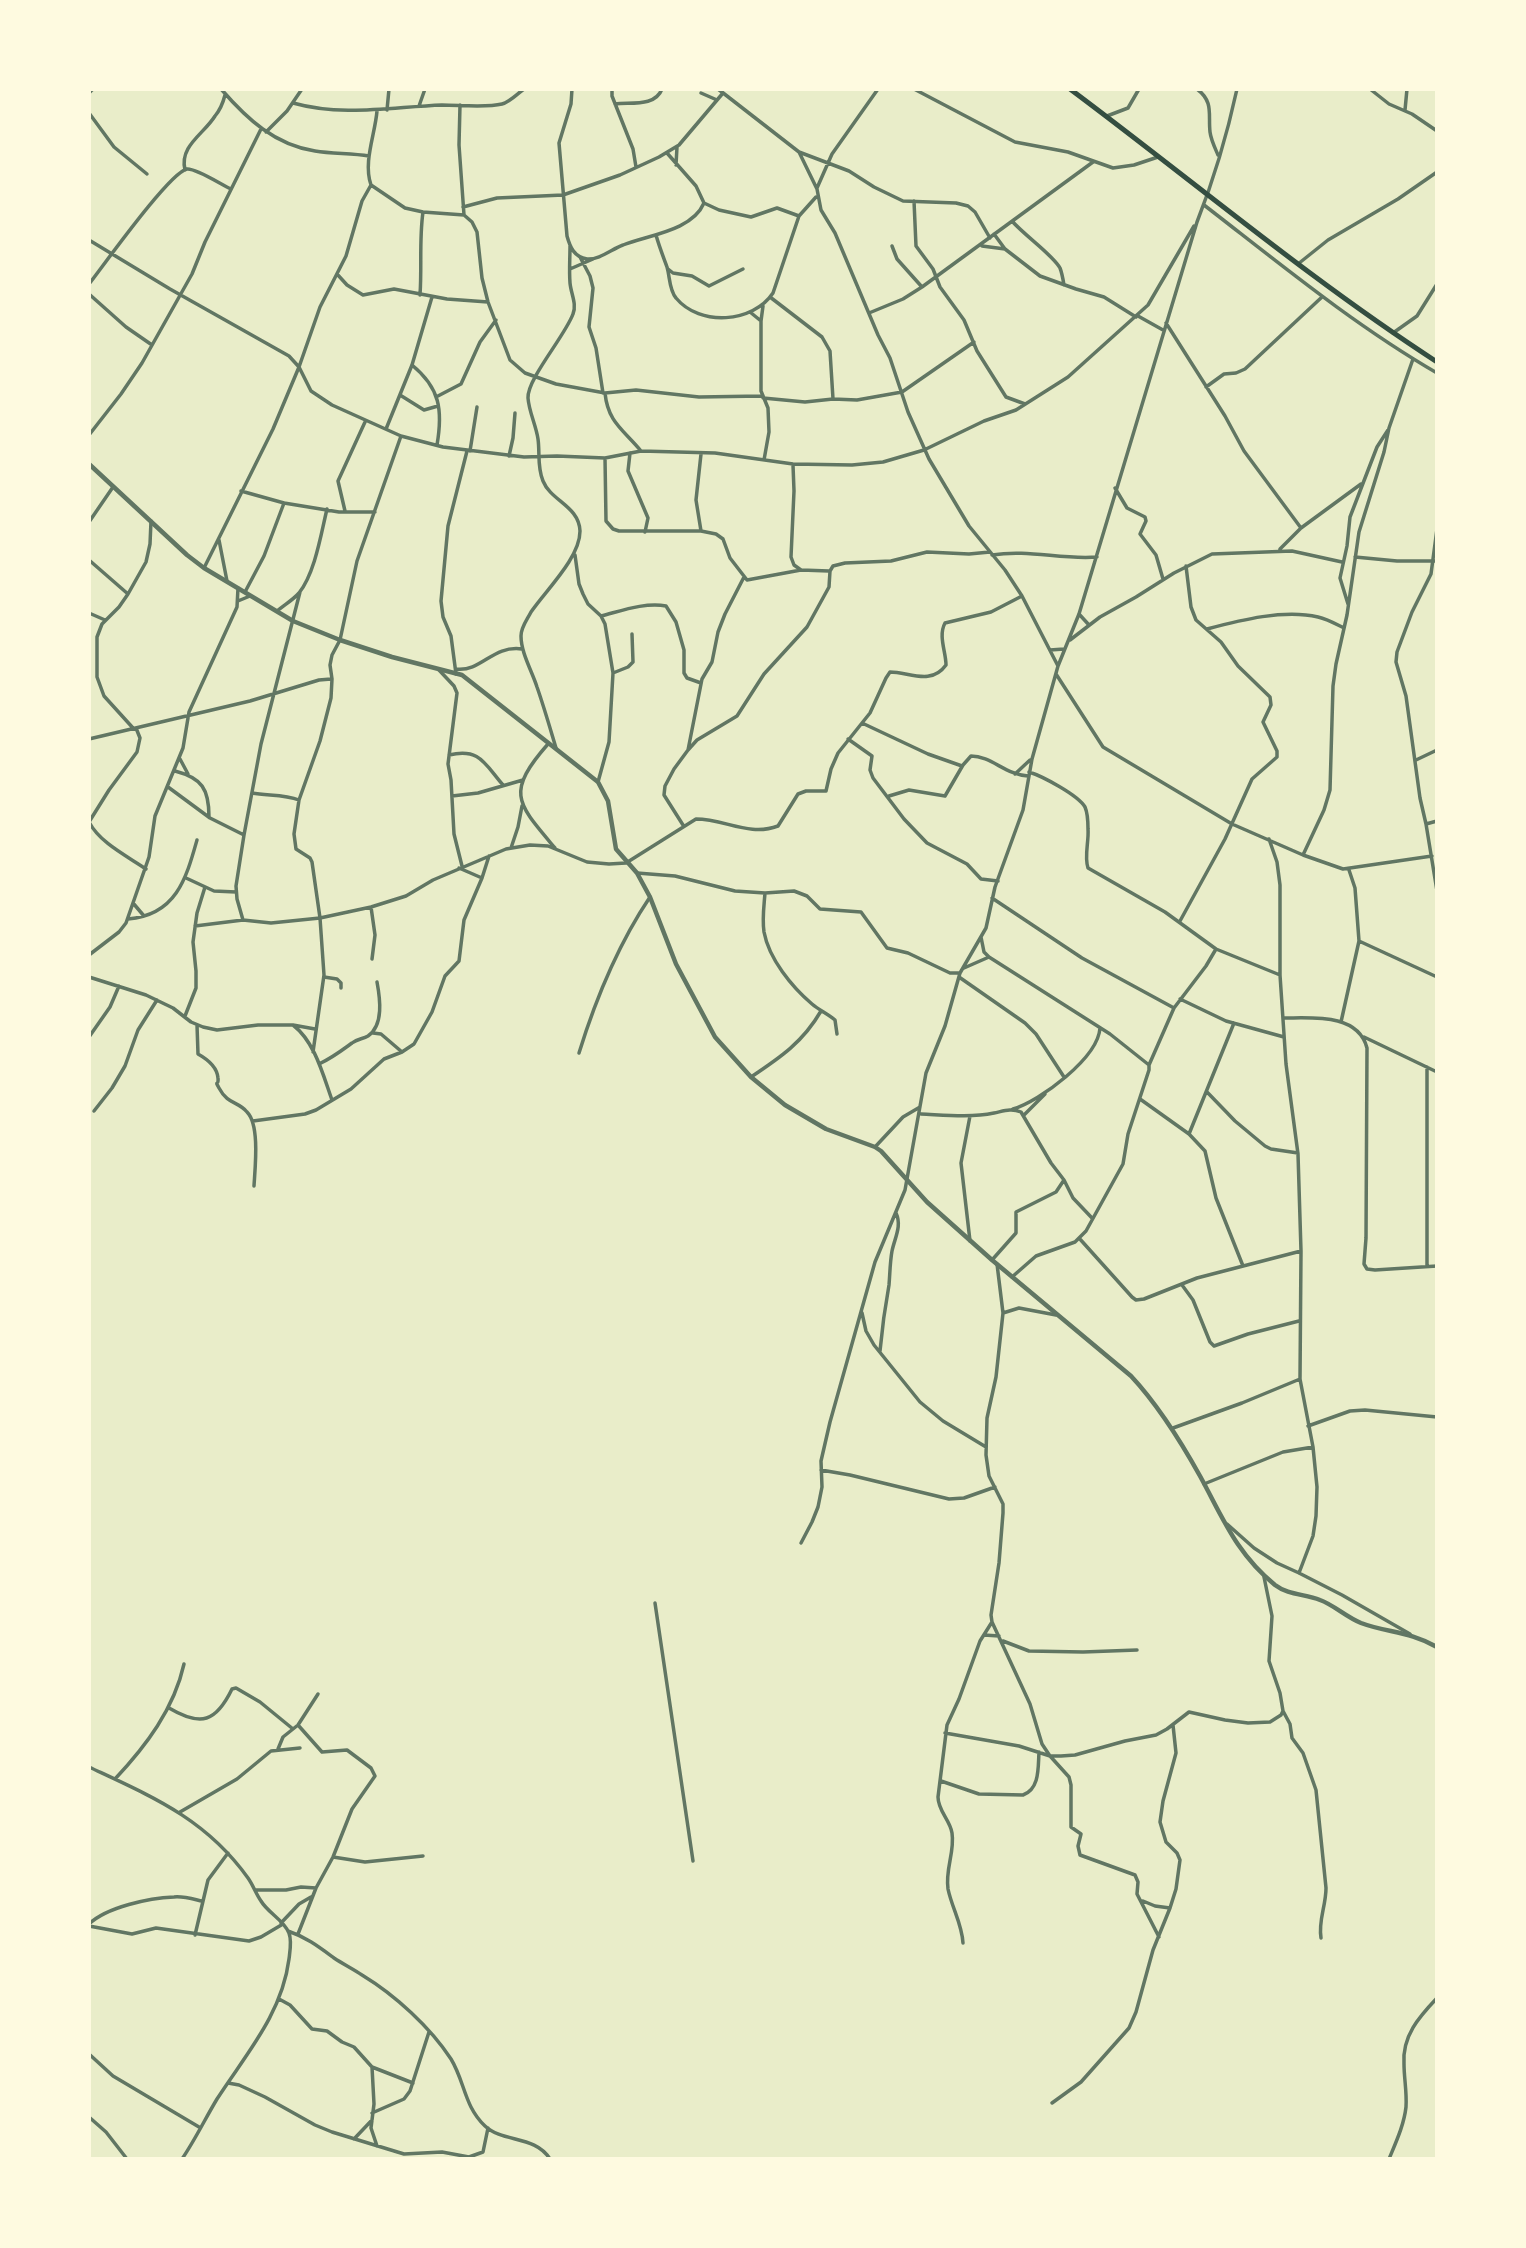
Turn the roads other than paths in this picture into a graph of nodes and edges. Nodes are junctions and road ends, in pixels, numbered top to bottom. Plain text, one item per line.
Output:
1 (221, 89) edge
2 (302, 89) edge
3 (389, 89) edge
4 (425, 89) edge
5 (524, 89) edge
6 (572, 89) edge
7 (612, 89) edge
8 (662, 89) edge
9 (718, 89) edge
10 (729, 89) edge
11 (878, 89) edge
12 (914, 89) edge
13 (1070, 89) edge
14 (1139, 89) edge
15 (1197, 89) edge
16 (1237, 89) edge
17 (1370, 89) edge
18 (1407, 89) edge
19 (701, 93) dead end
20 (226, 94) junction
21 (725, 94) junction
22 (717, 100) junction
23 (293, 103) junction
24 (615, 104) junction
25 (460, 105) junction
26 (419, 106) junction
27 (387, 110) junction
28 (1405, 110) junction
29 (377, 111) junction
30 (89, 113) edge
31 (1105, 116) junction
32 (263, 130) junction
33 (1437, 131) edge
34 (677, 147) junction
35 (799, 152) junction
36 (667, 153) junction
37 (369, 156) junction
38 (1158, 157) junction
39 (1219, 157) junction
40 (828, 162) junction
41 (1093, 162) junction
42 (676, 165) junction
43 (636, 167) junction
44 (185, 170) junction
45 (1437, 172) edge
46 (147, 174) dead end
47 (562, 184) junction
48 (371, 185) junction
49 (231, 189) junction
50 (817, 189) junction
51 (573, 190) junction
52 (562, 195) junction
53 (817, 196) junction
54 (1208, 196) junction
55 (914, 201) junction
56 (704, 202) junction
57 (1204, 205) junction
58 (464, 207) junction
59 (423, 212) junction
60 (464, 215) junction
61 (799, 216) junction
62 (1012, 221) junction
63 (1197, 222) junction
64 (656, 235) junction
65 (992, 236) junction
66 (89, 240) edge
67 (570, 246) junction
68 (892, 246) dead end
69 (980, 246) junction
70 (1006, 249) junction
71 (114, 253) junction
72 (579, 256) junction
73 (593, 259) junction
74 (585, 264) junction
75 (1298, 264) junction
76 (569, 269) junction
77 (667, 269) junction
78 (743, 269) dead end
79 (337, 274) junction
80 (935, 276) junction
81 (89, 284) edge
82 (1437, 284) edge
83 (1064, 285) junction
84 (922, 287) junction
85 (89, 294) edge
86 (180, 295) junction
87 (420, 295) junction
88 (432, 297) junction
89 (770, 297) junction
90 (1322, 297) junction
91 (488, 302) junction
92 (763, 306) junction
93 (750, 312) junction
94 (869, 313) junction
95 (1137, 317) junction
96 (496, 320) junction
97 (761, 321) junction
98 (1166, 323) junction
99 (1164, 330) junction
100 (1393, 333) junction
101 (974, 342) junction
102 (152, 345) junction
103 (967, 348) junction
104 (977, 351) junction
105 (1413, 359) junction
106 (1436, 360) edge
107 (412, 365) junction
108 (299, 367) junction
109 (525, 373) junction
110 (1437, 373) edge
111 (535, 376) junction
112 (1206, 387) junction
113 (529, 388) junction
114 (902, 392) junction
115 (604, 393) junction
116 (400, 395) junction
117 (436, 397) junction
118 (762, 397) junction
119 (833, 399) junction
120 (439, 405) junction
121 (1027, 405) junction
122 (477, 407) dead end
123 (514, 413) dead end
124 (365, 421) junction
125 (1389, 428) junction
126 (386, 429) junction
127 (89, 435) edge
128 (401, 436) junction
129 (437, 446) junction
130 (924, 450) junction
131 (469, 451) junction
132 (641, 451) junction
133 (630, 453) junction
134 (701, 453) junction
135 (509, 456) junction
136 (537, 456) junction
137 (605, 458) junction
138 (764, 460) junction
139 (89, 464) edge
140 (793, 464) junction
141 (1363, 483) junction
142 (114, 485) junction
143 (1115, 488) junction
144 (241, 491) junction
145 (284, 503) junction
146 (327, 509) junction
147 (345, 511) junction
148 (375, 512) junction
149 (150, 520) junction
150 (89, 522) edge
151 (1301, 528) junction
152 (1437, 529) edge
153 (701, 531) junction
154 (645, 532) junction
155 (219, 540) junction
156 (1279, 550) junction
157 (574, 552) junction
158 (991, 553) junction
159 (1097, 556) junction
160 (1355, 557) junction
161 (89, 560) edge
162 (1435, 561) edge
163 (1342, 562) junction
164 (1186, 566) junction
165 (204, 568) junction
166 (801, 570) junction
167 (830, 571) junction
168 (744, 577) junction
169 (1163, 579) junction
170 (227, 581) junction
171 (238, 588) junction
172 (300, 592) junction
173 (128, 594) junction
174 (247, 594) junction
175 (1022, 596) junction
176 (238, 601) junction
177 (1348, 606) junction
178 (275, 612) junction
179 (89, 613) edge
180 (1079, 614) junction
181 (601, 616) junction
182 (105, 621) junction
183 (293, 621) junction
184 (1089, 625) junction
185 (1344, 628) junction
186 (1207, 629) junction
187 (632, 634) dead end
188 (341, 640) junction
189 (1068, 641) junction
190 (522, 649) junction
191 (1064, 649) junction
192 (1050, 650) junction
193 (1058, 666) junction
194 (437, 669) junction
195 (456, 671) junction
196 (613, 673) junction
197 (1056, 674) junction
198 (332, 679) junction
199 (701, 683) junction
200 (273, 692) junction
201 (188, 716) junction
202 (127, 719) junction
203 (862, 723) junction
204 (134, 727) junction
205 (122, 730) junction
206 (89, 739) edge
207 (848, 739) junction
208 (548, 744) junction
209 (688, 750) junction
210 (1437, 750) edge
211 (557, 751) junction
212 (449, 755) junction
213 (180, 758) junction
214 (1032, 759) junction
215 (1416, 760) junction
216 (962, 766) junction
217 (175, 771) junction
218 (188, 774) junction
219 (1014, 774) junction
220 (1028, 774) junction
221 (523, 780) junction
222 (598, 782) junction
223 (503, 785) junction
224 (168, 787) junction
225 (252, 793) junction
226 (452, 796) junction
227 (889, 796) junction
228 (299, 800) junction
229 (522, 803) junction
230 (209, 818) junction
231 (1437, 821) edge
232 (89, 822) edge
233 (1232, 824) junction
234 (1426, 824) junction
235 (683, 825) junction
236 (244, 835) junction
237 (1269, 839) junction
238 (197, 840) dead end
239 (511, 848) junction
240 (557, 849) junction
241 (1303, 855) junction
242 (489, 856) junction
243 (1432, 856) junction
244 (626, 863) junction
245 (461, 868) junction
246 (146, 869) junction
247 (1349, 869) junction
248 (637, 873) junction
249 (186, 878) junction
250 (482, 878) junction
251 (998, 881) junction
252 (205, 887) junction
253 (1437, 891) edge
254 (236, 892) junction
255 (765, 893) junction
256 (650, 897) junction
257 (992, 898) junction
258 (133, 903) junction
259 (372, 907) junction
260 (145, 916) junction
261 (320, 918) junction
262 (128, 919) junction
263 (243, 920) junction
264 (1180, 922) junction
265 (195, 926) junction
266 (981, 937) junction
267 (1359, 941) junction
268 (1216, 949) junction
269 (89, 955) edge
270 (989, 957) junction
271 (372, 958) dead end
272 (950, 973) junction
273 (961, 973) junction
274 (1280, 975) junction
275 (89, 977) edge
276 (324, 977) junction
277 (1437, 977) edge
278 (377, 982) dead end
279 (957, 983) junction
280 (119, 986) junction
281 (341, 988) dead end
282 (1180, 999) junction
283 (157, 1000) junction
284 (1174, 1007) junction
285 (187, 1009) junction
286 (177, 1011) junction
287 (821, 1011) junction
288 (185, 1016) junction
289 (1284, 1018) junction
290 (1341, 1022) junction
291 (376, 1023) junction
292 (1234, 1023) junction
293 (197, 1025) junction
294 (293, 1025) junction
295 (1100, 1028) junction
296 (315, 1029) junction
297 (372, 1032) junction
298 (381, 1034) junction
299 (837, 1034) dead end
300 (1110, 1034) junction
301 (89, 1037) edge
302 (1284, 1037) junction
303 (1364, 1037) junction
304 (1100, 1038) junction
305 (313, 1052) junction
306 (402, 1052) junction
307 (579, 1054) dead end
308 (319, 1064) junction
309 (1149, 1065) junction
310 (1427, 1067) junction
311 (1437, 1072) edge
312 (751, 1077) junction
313 (1064, 1077) junction
314 (1049, 1089) junction
315 (1208, 1091) junction
316 (1140, 1099) junction
317 (332, 1100) junction
318 (920, 1106) junction
319 (1011, 1109) junction
320 (94, 1111) dead end
321 (920, 1114) junction
322 (1024, 1115) junction
323 (970, 1116) junction
324 (253, 1121) junction
325 (1189, 1134) junction
326 (875, 1147) junction
327 (1298, 1154) junction
328 (907, 1179) junction
329 (1064, 1180) junction
330 (254, 1186) dead end
331 (896, 1213) junction
332 (1093, 1218) junction
333 (1079, 1238) junction
334 (970, 1241) junction
335 (1301, 1251) junction
336 (994, 1262) junction
337 (1427, 1265) junction
338 (1243, 1266) junction
339 (1437, 1266) edge
340 (1012, 1277) junction
341 (1182, 1285) junction
342 (862, 1311) junction
343 (1003, 1313) junction
344 (1057, 1315) junction
345 (1300, 1320) junction
346 (880, 1352) junction
347 (1300, 1379) junction
348 (1437, 1417) edge
349 (1308, 1426) junction
350 (1173, 1428) junction
351 (986, 1447) junction
352 (1313, 1447) junction
353 (821, 1470) junction
354 (1204, 1484) junction
355 (995, 1487) junction
356 (1222, 1520) junction
357 (801, 1543) dead end
358 (1300, 1573) junction
359 (1264, 1575) junction
360 (655, 1603) dead end
361 (992, 1622) junction
362 (984, 1634) junction
363 (1410, 1634) junction
364 (1000, 1638) junction
365 (1437, 1647) edge
366 (1137, 1650) dead end
367 (184, 1664) dead end
368 (318, 1694) dead end
369 (169, 1707) junction
370 (1283, 1711) junction
371 (298, 1725) junction
372 (1173, 1725) junction
373 (293, 1729) junction
374 (945, 1733) junction
375 (300, 1748) dead end
376 (278, 1749) junction
377 (1040, 1752) junction
378 (1050, 1756) junction
379 (89, 1767) edge
380 (116, 1779) junction
381 (941, 1781) junction
382 (180, 1812) junction
383 (228, 1853) junction
384 (424, 1856) dead end
385 (333, 1857) junction
386 (693, 1861) dead end
387 (316, 1888) junction
388 (256, 1890) junction
389 (313, 1897) junction
390 (1141, 1900) junction
391 (202, 1901) junction
392 (1170, 1908) junction
393 (282, 1924) junction
394 (89, 1925) edge
395 (288, 1931) junction
396 (298, 1934) junction
397 (195, 1935) junction
398 (1159, 1937) junction
399 (1321, 1938) dead end
400 (963, 1943) dead end
401 (1437, 1998) edge
402 (279, 1999) junction
403 (429, 2032) junction
404 (89, 2054) edge
405 (372, 2067) junction
406 (228, 2083) junction
407 (414, 2083) junction
408 (1052, 2103) dead end
409 (372, 2113) junction
410 (89, 2117) edge
411 (373, 2120) junction
412 (200, 2127) junction
413 (488, 2128) junction
414 (354, 2139) junction
415 (377, 2146) junction
416 (469, 2158) edge
417 (127, 2159) edge
418 (182, 2159) edge
419 (550, 2159) edge
420 (1389, 2159) edge

1 - 20 street
2 - 23 street
3 - 27 street
4 - 26 street
5 - 25 street
6 - 47 street
7 - 24 street
8 - 24 street
9 - 21 street
10 - 21 street
11 - 40 street
12 - 41 street
13 - 31 main road
14 - 31 street
15 - 39 street
16 - 39 street
17 - 28 street
18 - 28 street
19 - 22 street
20 - 32 street
20 - 44 street
21 - 22 street
21 - 35 street
22 - 34 street
23 - 29 street
23 - 32 street
24 - 43 street
25 - 26 street
25 - 58 street
26 - 27 street
27 - 29 street
28 - 33 street
29 - 37 street
30 - 46 street
31 - 38 main road
32 - 37 street
32 - 49 street
34 - 36 street
34 - 42 street
35 - 40 street
35 - 50 street
36 - 42 street
36 - 43 street
37 - 48 street
38 - 41 street
38 - 54 main road
39 - 54 street
40 - 50 street
40 - 55 street
41 - 62 street
42 - 56 street
43 - 51 street
44 - 49 street
44 - 71 street
45 - 75 street
47 - 51 street
47 - 52 street
48 - 59 street
48 - 79 street
49 - 86 street
50 - 53 street
51 - 52 street
52 - 58 street
52 - 67 street
53 - 61 street
53 - 94 street
54 - 57 street
54 - 75 main road
55 - 65 street
55 - 80 street
56 - 61 street
56 - 64 street
57 - 63 street
57 - 90 street
58 - 60 street
59 - 60 street
59 - 87 street
60 - 91 street
61 - 89 street
62 - 65 street
62 - 83 street
63 - 95 street
63 - 98 street
64 - 73 street
64 - 77 street
65 - 69 street
65 - 70 street
66 - 71 street
67 - 72 street
67 - 76 street
68 - 84 street
69 - 70 street
69 - 80 street
70 - 83 street
71 - 81 street
71 - 86 street
72 - 73 street
72 - 74 street
73 - 74 street
74 - 76 street
74 - 115 street
75 - 100 main road
76 - 111 street
77 - 78 street
77 - 93 street
79 - 87 street
79 - 108 street
80 - 84 street
80 - 101 street
82 - 100 street
83 - 95 street
84 - 94 street
85 - 102 street
86 - 102 street
86 - 108 street
87 - 88 street
88 - 91 street
88 - 107 street
89 - 92 street
89 - 119 street
90 - 105 street
90 - 112 street
91 - 96 street
92 - 93 street
92 - 97 street
93 - 97 street
94 - 114 street
95 - 99 street
95 - 121 street
96 - 109 street
96 - 117 street
97 - 118 street
98 - 99 street
98 - 112 street
99 - 143 street
100 - 106 main road
101 - 103 street
101 - 104 street
102 - 127 street
103 - 104 street
103 - 114 street
104 - 121 street
105 - 110 street
105 - 125 street
107 - 116 street
107 - 117 street
108 - 124 street
108 - 144 street
109 - 111 street
109 - 113 street
111 - 113 street
111 - 115 street
112 - 151 street
113 - 136 street
114 - 119 street
114 - 130 street
115 - 118 street
115 - 132 street
116 - 120 street
116 - 126 street
117 - 120 street
118 - 119 street
118 - 138 street
120 - 129 street
121 - 130 street
122 - 131 street
123 - 135 street
124 - 126 street
124 - 147 street
125 - 141 street
125 - 160 street
126 - 128 street
128 - 129 street
128 - 148 street
129 - 131 street
130 - 140 street
130 - 158 street
131 - 135 street
131 - 195 street
132 - 133 street
132 - 134 street
133 - 137 street
133 - 154 street
134 - 138 street
134 - 153 street
135 - 136 street
136 - 137 street
136 - 157 street
137 - 154 street
138 - 140 street
139 - 142 street
140 - 166 street
141 - 151 street
141 - 163 street
142 - 149 street
142 - 150 street
143 - 159 street
143 - 169 street
144 - 145 street
144 - 155 street
145 - 146 street
145 - 174 street
146 - 147 street
146 - 172 street
147 - 148 street
148 - 188 street
149 - 165 street
149 - 173 street
151 - 156 street
152 - 162 street
153 - 154 street
153 - 168 street
155 - 165 street
155 - 170 street
156 - 163 street
156 - 164 street
157 - 181 street
157 - 190 street
158 - 159 street
158 - 167 street
158 - 175 street
159 - 180 street
160 - 162 street
160 - 177 street
161 - 173 street
162 - 215 street
163 - 177 street
164 - 169 street
164 - 186 street
165 - 170 street
166 - 167 street
166 - 168 street
167 - 209 street
168 - 199 street
169 - 184 street
170 - 171 street
171 - 174 street
171 - 176 street
172 - 178 street
172 - 183 street
173 - 182 street
174 - 176 street
174 - 178 street
175 - 192 street
175 - 203 street
176 - 201 street
177 - 185 street
178 - 183 street
179 - 182 street
180 - 184 street
180 - 189 street
181 - 196 street
181 - 199 street
182 - 202 street
183 - 188 street
183 - 200 street
184 - 189 street
185 - 186 street
185 - 241 street
186 - 233 street
187 - 196 street
188 - 194 street
188 - 198 street
189 - 191 street
190 - 195 street
190 - 211 street
191 - 192 street
191 - 193 street
192 - 193 street
193 - 197 street
194 - 195 street
194 - 212 street
195 - 208 street
196 - 222 street
197 - 214 street
197 - 233 street
198 - 200 street
198 - 228 street
199 - 209 street
200 - 201 street
200 - 225 street
201 - 204 street
201 - 213 street
202 - 204 street
202 - 205 street
203 - 207 street
203 - 216 street
204 - 205 street
204 - 232 street
205 - 206 street
207 - 227 street
207 - 235 street
208 - 211 street
208 - 221 street
209 - 235 street
210 - 215 street
211 - 222 street
212 - 223 street
212 - 226 street
213 - 217 street
213 - 218 street
214 - 219 street
214 - 220 street
215 - 234 street
216 - 219 street
216 - 227 street
217 - 218 street
217 - 224 street
218 - 230 street
219 - 220 street
220 - 251 street
220 - 264 street
221 - 223 street
221 - 229 street
222 - 244 street
223 - 226 street
224 - 230 street
224 - 246 street
225 - 228 street
225 - 236 street
226 - 245 street
227 - 251 street
228 - 261 street
229 - 239 street
229 - 240 street
230 - 236 street
231 - 234 street
232 - 246 street
233 - 237 street
233 - 264 street
234 - 243 street
235 - 244 street
236 - 254 street
237 - 241 street
237 - 274 street
238 - 249 street
239 - 240 street
239 - 242 street
240 - 244 street
241 - 247 street
242 - 245 street
242 - 250 street
243 - 247 street
243 - 253 street
244 - 248 street
245 - 250 street
245 - 259 street
246 - 258 street
247 - 267 street
248 - 255 street
248 - 256 street
249 - 252 street
249 - 260 street
250 - 306 street
251 - 257 street
252 - 254 street
252 - 265 street
254 - 263 street
255 - 272 street
255 - 287 street
256 - 307 street
256 - 312 street
257 - 266 street
257 - 284 street
258 - 260 street
258 - 262 street
259 - 261 street
259 - 271 street
260 - 262 street
261 - 263 street
261 - 276 street
262 - 269 street
263 - 265 street
264 - 268 street
265 - 285 street
266 - 270 street
266 - 273 street
267 - 277 street
267 - 290 street
268 - 274 street
268 - 282 street
270 - 273 street
270 - 295 street
272 - 273 street
272 - 279 street
273 - 279 street
273 - 313 street
274 - 289 street
275 - 280 street
276 - 281 street
276 - 296 street
278 - 291 street
279 - 318 street
280 - 283 street
280 - 301 street
282 - 284 street
282 - 292 street
283 - 286 street
283 - 320 street
284 - 309 street
285 - 286 street
285 - 288 street
286 - 288 street
287 - 299 street
287 - 312 street
288 - 293 street
289 - 290 street
289 - 302 street
290 - 303 street
291 - 297 street
291 - 298 street
292 - 302 street
292 - 315 street
293 - 294 street
293 - 324 street
294 - 296 street
294 - 305 street
295 - 300 street
295 - 304 street
296 - 305 street
297 - 298 street
297 - 308 street
298 - 306 street
300 - 304 street
300 - 309 street
302 - 327 street
303 - 310 street
303 - 337 street
304 - 313 street
305 - 308 street
306 - 317 street
308 - 317 street
309 - 316 street
310 - 311 street
310 - 337 street
312 - 326 street
313 - 314 street
314 - 319 street
314 - 322 street
315 - 325 street
315 - 327 street
316 - 325 street
316 - 332 street
317 - 324 street
318 - 321 street
318 - 326 street
319 - 322 street
319 - 323 street
321 - 323 street
321 - 328 street
322 - 329 street
323 - 334 street
324 - 330 street
325 - 338 street
326 - 328 street
327 - 335 street
328 - 331 street
328 - 334 street
329 - 332 street
329 - 336 street
331 - 342 street
331 - 346 street
332 - 333 street
333 - 340 street
333 - 341 street
334 - 336 street
335 - 338 street
335 - 345 street
336 - 340 street
336 - 343 street
337 - 339 street
338 - 341 street
340 - 344 street
341 - 345 street
342 - 346 street
342 - 353 street
343 - 344 street
343 - 351 street
344 - 350 street
345 - 347 street
346 - 351 street
347 - 349 street
347 - 350 street
348 - 349 street
349 - 352 street
350 - 354 street
351 - 355 street
352 - 354 street
352 - 358 street
353 - 355 street
353 - 357 street
354 - 356 street
355 - 361 street
356 - 358 street
356 - 359 street
358 - 363 street
359 - 363 street
359 - 370 street
360 - 386 street
361 - 362 street
361 - 364 street
362 - 364 street
362 - 374 street
363 - 365 street
364 - 366 street
364 - 378 street
367 - 369 street
368 - 371 street
369 - 373 street
369 - 380 street
370 - 372 street
370 - 399 street
371 - 373 street
371 - 385 street
372 - 378 street
372 - 392 street
373 - 376 street
374 - 377 street
374 - 381 street
375 - 376 street
376 - 382 street
377 - 378 street
377 - 381 street
378 - 390 street
379 - 380 street
380 - 382 street
381 - 400 street
382 - 383 street
383 - 388 street
383 - 391 street
384 - 385 street
385 - 387 street
387 - 388 street
387 - 389 street
388 - 393 street
389 - 393 street
389 - 396 street
390 - 392 street
390 - 398 street
391 - 394 street
391 - 397 street
392 - 398 street
393 - 395 street
393 - 397 street
394 - 397 street
395 - 396 street
395 - 402 street
396 - 403 street
398 - 408 street
401 - 420 street
402 - 405 street
402 - 406 street
403 - 407 street
403 - 413 street
404 - 412 street
405 - 407 street
405 - 409 street
406 - 412 street
406 - 414 street
407 - 409 street
409 - 411 street
410 - 417 street
411 - 414 street
411 - 415 street
412 - 418 street
413 - 416 street
413 - 419 street
414 - 415 street
415 - 416 street

